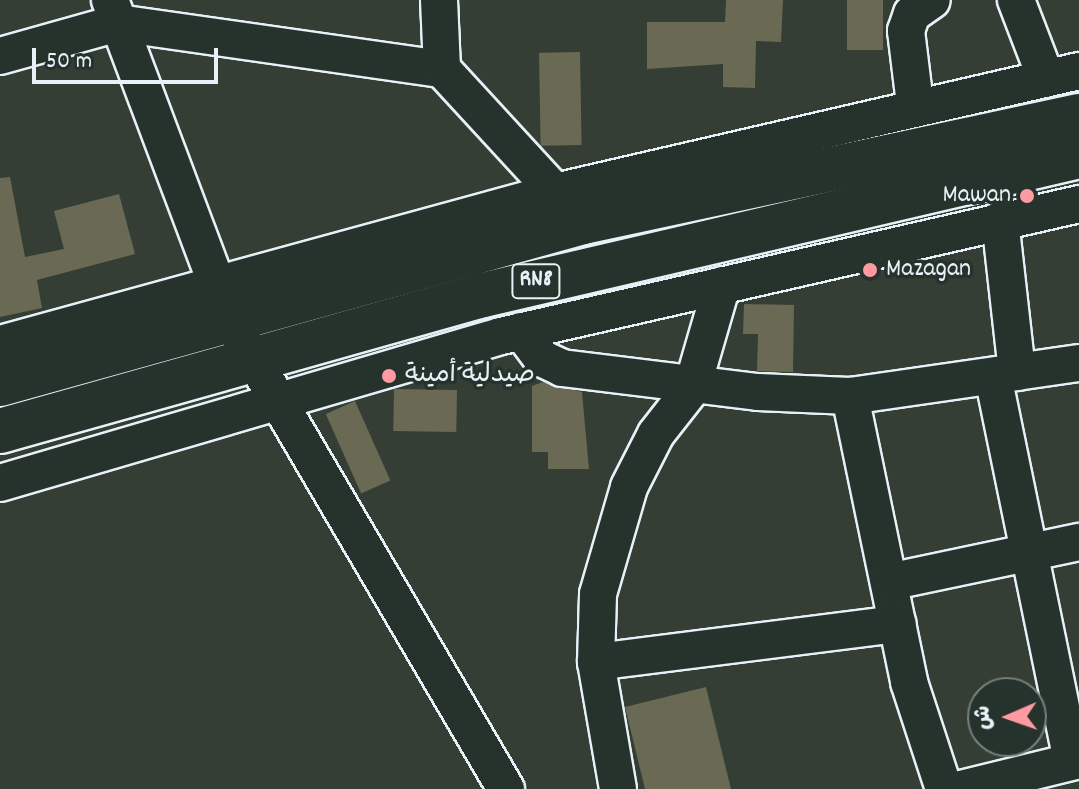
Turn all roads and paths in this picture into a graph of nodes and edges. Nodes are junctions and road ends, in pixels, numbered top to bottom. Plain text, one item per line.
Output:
1 (439, 0) edge
2 (932, 0) edge
3 (1024, 2) edge
4 (114, 12) edge
5 (0, 56) edge
6 (442, 69) junction
7 (1062, 74) edge
8 (915, 104) junction
9 (1079, 116) edge
10 (1079, 156) edge
11 (1079, 204) edge
12 (569, 207) junction
13 (1000, 220) junction
14 (722, 285) junction
15 (223, 302) junction
16 (521, 331) junction
17 (0, 344) edge
18 (254, 358) junction
19 (1078, 369) edge
20 (1005, 374) junction
21 (0, 384) edge
22 (692, 388) junction
23 (850, 396) junction
24 (280, 404) junction
25 (0, 431) edge
26 (0, 483) edge
27 (1079, 542) edge
28 (1032, 552) junction
29 (889, 582) junction
30 (898, 624) junction
31 (596, 662) junction
32 (1076, 761) edge
33 (506, 789) edge
34 (618, 789) edge
35 (944, 789) edge
36 (961, 789) edge

1 - 6 street
2 - 8 street
3 - 7 street
4 - 5 street
4 - 6 street
4 - 15 street
6 - 12 street
7 - 8 street
8 - 12 street
9 - 12 highway, RN8
10 - 18 highway, RN8
11 - 13 street
12 - 15 highway, RN8
13 - 14 street
13 - 20 street
14 - 16 street
14 - 22 street
15 - 17 street
15 - 18 street
15 - 21 highway, RN8
16 - 22 street
16 - 24 street
18 - 24 street
18 - 25 highway, RN8
19 - 20 street
20 - 23 street
20 - 28 street
22 - 23 street
22 - 31 street
23 - 29 street
24 - 26 street
24 - 33 street
27 - 28 street
28 - 29 street
28 - 32 street
29 - 30 street
30 - 31 street
30 - 35 street
31 - 34 street
32 - 36 street

